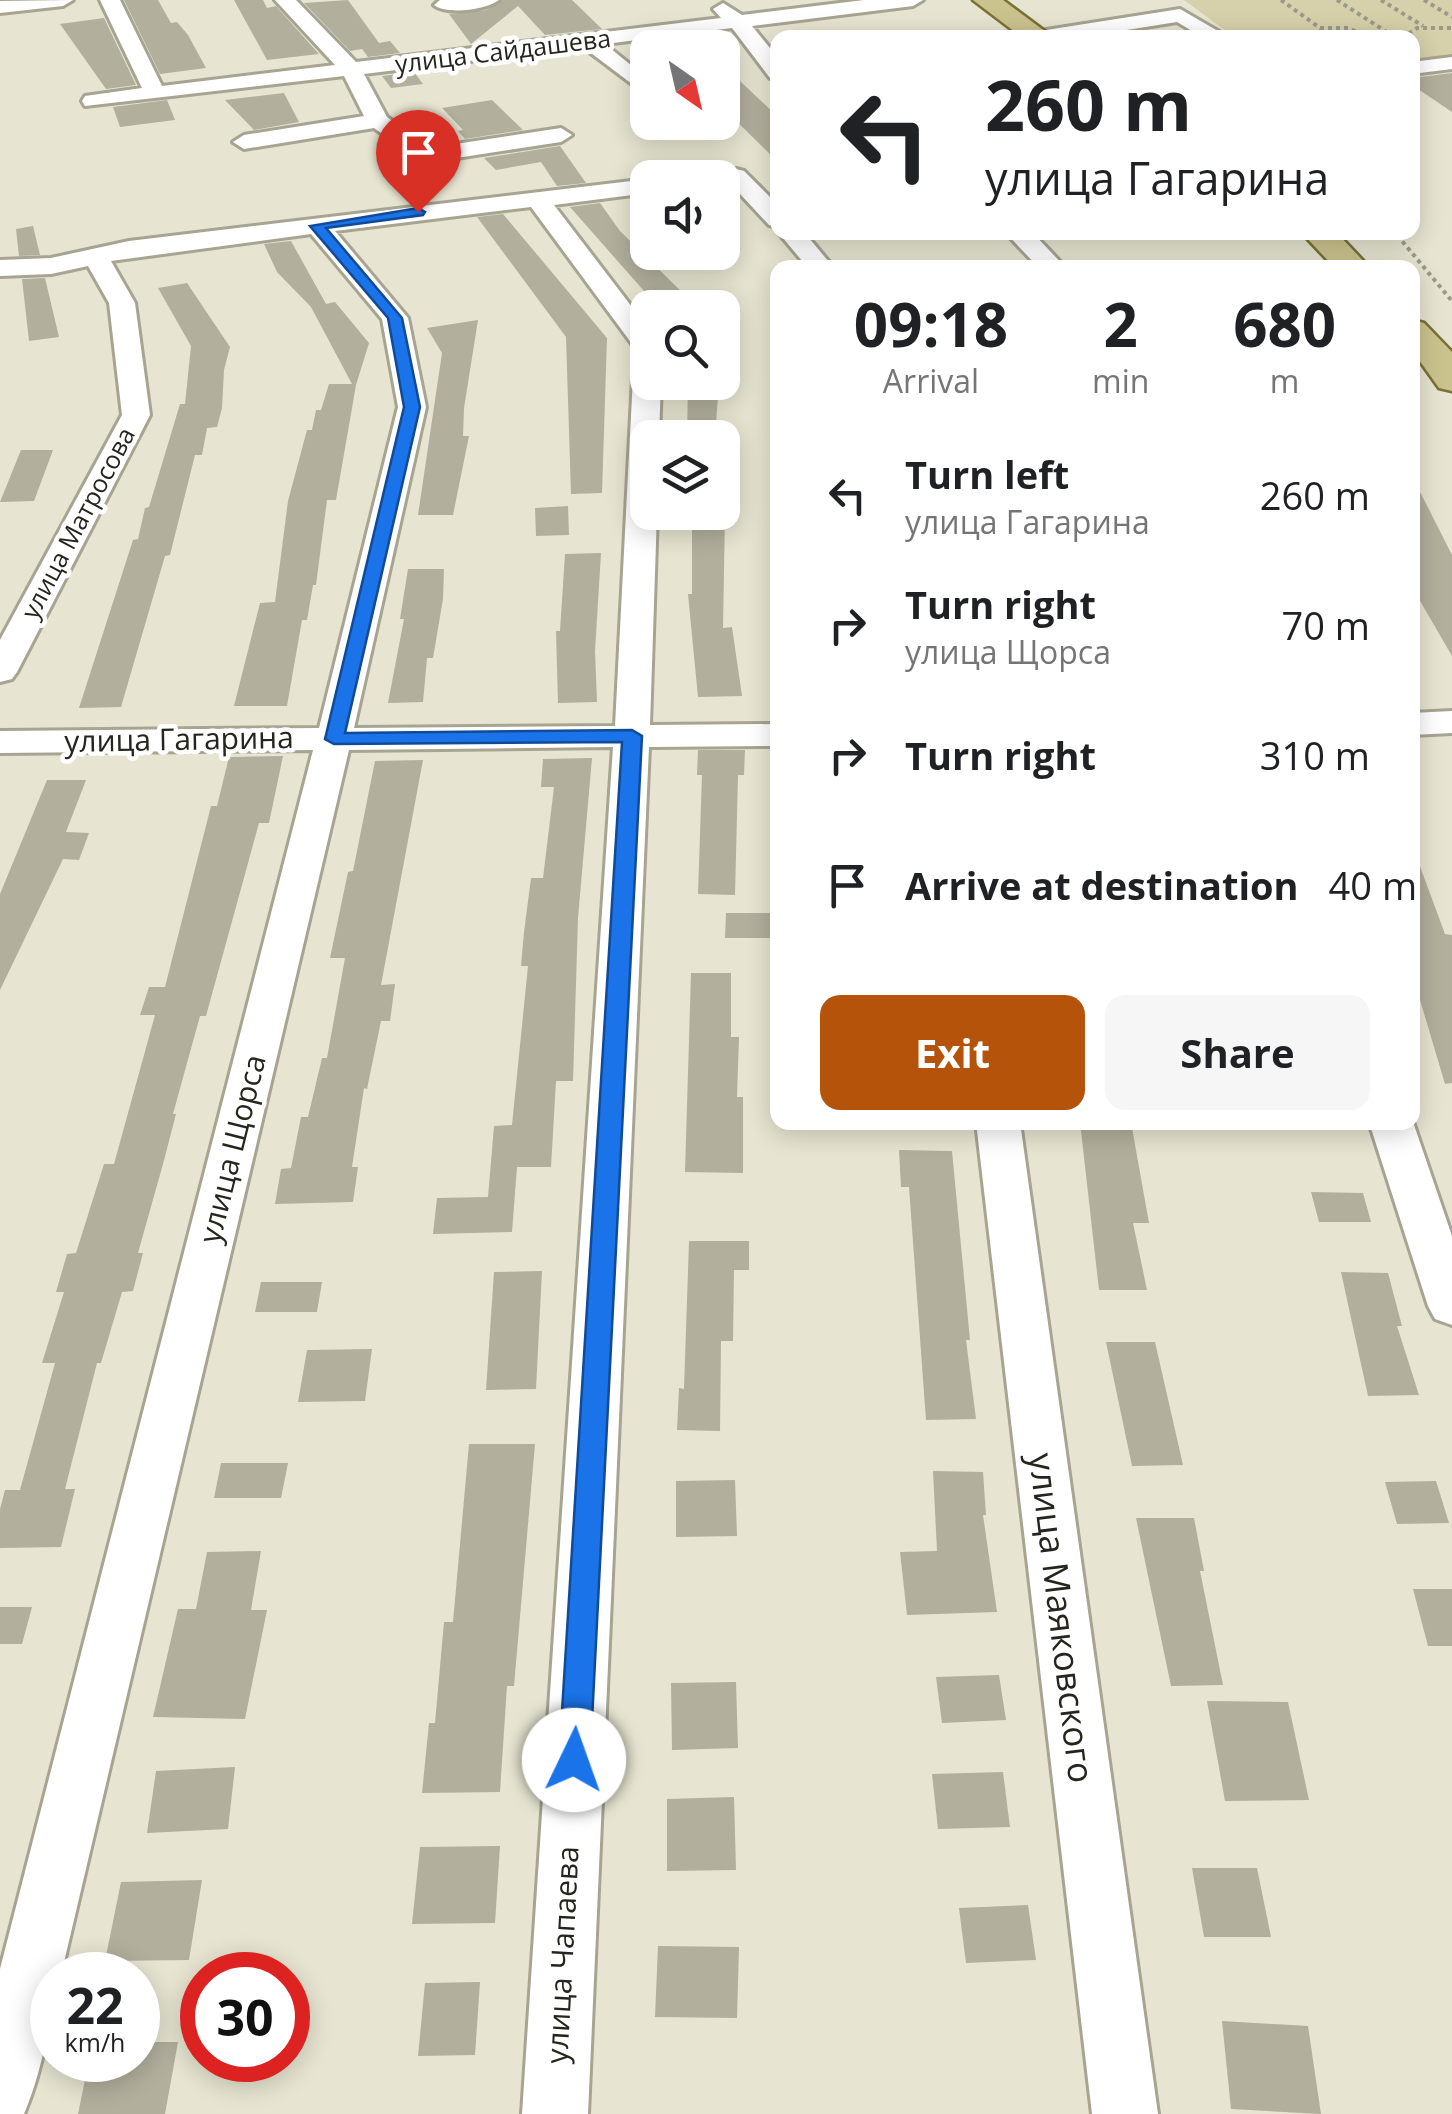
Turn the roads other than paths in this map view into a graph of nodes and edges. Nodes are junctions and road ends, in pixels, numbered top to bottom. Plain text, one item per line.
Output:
1 (64, 0) edge
2 (110, 0) edge
3 (285, 0) edge
4 (489, 0) edge
5 (711, 0) edge
6 (914, 0) edge
7 (986, 0) edge
8 (444, 6) dead end
9 (0, 7) edge
10 (738, 22) junction
11 (1031, 30) edge
12 (1085, 30) edge
13 (1206, 30) edge
14 (590, 42) junction
15 (770, 63) edge
16 (1452, 63) edge
17 (1420, 67) edge
18 (351, 69) junction
19 (630, 75) edge
20 (155, 93) junction
21 (93, 101) dead end
22 (378, 121) junction
23 (560, 135) dead end
24 (244, 142) dead end
25 (764, 172) dead end
26 (740, 175) edge
27 (740, 187) edge
28 (630, 188) edge
29 (537, 198) junction
30 (770, 213) edge
31 (317, 226) junction
32 (797, 240) edge
33 (1025, 240) edge
34 (1324, 240) edge
35 (96, 257) junction
36 (815, 260) edge
37 (1046, 260) edge
38 (1346, 260) edge
39 (0, 268) edge
40 (630, 322) edge
41 (1420, 338) edge
42 (1452, 380) edge
43 (646, 400) edge
44 (0, 672) edge
45 (1452, 722) edge
46 (1420, 724) edge
47 (770, 735) edge
48 (632, 736) junction
49 (334, 739) junction
50 (0, 742) edge
51 (999, 1130) edge
52 (1394, 1130) edge
53 (1452, 1306) edge
54 (0, 2095) edge
55 (554, 2114) edge
56 (1125, 2114) edge

1 - 9 street
2 - 20 street
3 - 18 street
4 - 8 street
5 - 10 street
6 - 10 street, улица Сайдашева
7 - 11 main road
10 - 14 street, улица Сайдашева
10 - 15 street
12 - 13 street
14 - 18 street, улица Сайдашева
14 - 19 street
16 - 17 street
18 - 20 street, улица Сайдашева
18 - 22 street
20 - 21 street, улица Сайдашева
22 - 23 street
22 - 24 street
25 - 26 street
27 - 30 street
28 - 29 street
29 - 31 street
29 - 40 street
31 - 35 street
31 - 49 street, улица Щорса
32 - 36 street
33 - 37 street
34 - 38 main road
35 - 39 street
35 - 44 street, улица Матросова
41 - 42 main road
43 - 48 street, улица Чапаева
45 - 46 street
47 - 48 street, улица Гагарина
48 - 49 street, улица Гагарина
48 - 55 street, улица Чапаева
49 - 50 street, улица Гагарина
49 - 54 street, улица Щорса
51 - 56 street, улица Маяковского
52 - 53 street

